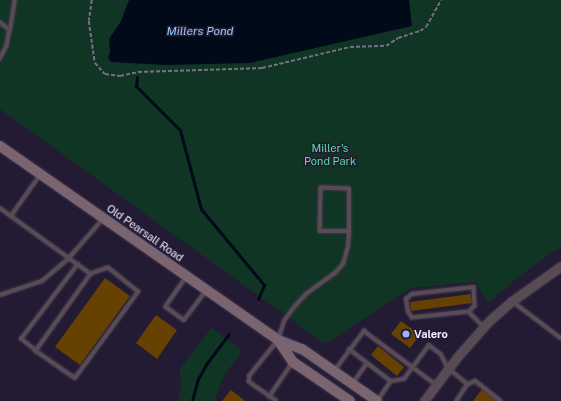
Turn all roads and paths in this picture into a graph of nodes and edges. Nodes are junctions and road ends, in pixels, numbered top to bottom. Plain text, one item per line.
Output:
1 (16, 0) edge
2 (92, 0) edge
3 (441, 0) edge
4 (0, 22) edge
5 (10, 30) junction
6 (0, 59) edge
7 (0, 146) edge
8 (40, 175) junction
9 (0, 208) edge
10 (11, 216) junction
11 (103, 219) junction
12 (349, 231) junction
13 (70, 258) junction
14 (78, 264) junction
15 (561, 266) edge
16 (92, 274) junction
17 (187, 277) junction
18 (206, 290) junction
19 (0, 295) edge
20 (512, 301) junction
21 (469, 312) junction
22 (484, 327) junction
23 (561, 338) edge
24 (278, 340) junction
25 (350, 349) junction
26 (36, 351) junction
27 (293, 362) junction
28 (367, 363) junction
29 (414, 367) junction
30 (448, 368) junction
31 (334, 372) junction
32 (391, 381) junction
33 (352, 384) junction
34 (436, 384) junction
35 (468, 384) junction
36 (269, 397) junction
37 (276, 401) edge
38 (350, 401) edge
39 (377, 401) edge
40 (424, 401) edge
41 (457, 401) edge
42 (502, 401) edge

1 - 5 lane
2 - 3 path
4 - 5 lane
5 - 6 lane
7 - 8 main road, Old Pearsall Road
8 - 10 lane
8 - 11 main road, Old Pearsall Road
9 - 10 lane
10 - 13 lane
11 - 13 lane
11 - 17 main road, Old Pearsall Road
12 - 12 lane
12 - 24 lane
13 - 14 lane
13 - 19 lane
14 - 16 lane
14 - 26 lane
15 - 20 street
16 - 26 lane
16 - 26 lane
17 - 18 main road, Old Pearsall Road
17 - 18 lane
18 - 24 main road, Old Pearsall Road
20 - 22 street
20 - 23 lane
21 - 21 lane
21 - 22 lane
22 - 30 street
24 - 27 main road, Old Pearsall Road
24 - 31 main road, Old Pearsall Road
24 - 36 lane
25 - 28 lane
25 - 29 lane
25 - 31 lane
27 - 36 lane
27 - 38 main road, Old Pearsall Road
28 - 32 lane
28 - 33 lane
29 - 30 lane
29 - 32 lane
29 - 34 lane
30 - 34 street
30 - 35 lane
31 - 33 main road, Old Pearsall Road
32 - 39 lane
33 - 39 main road, Old Pearsall Road
34 - 40 street
35 - 41 lane
35 - 42 lane
36 - 37 lane

